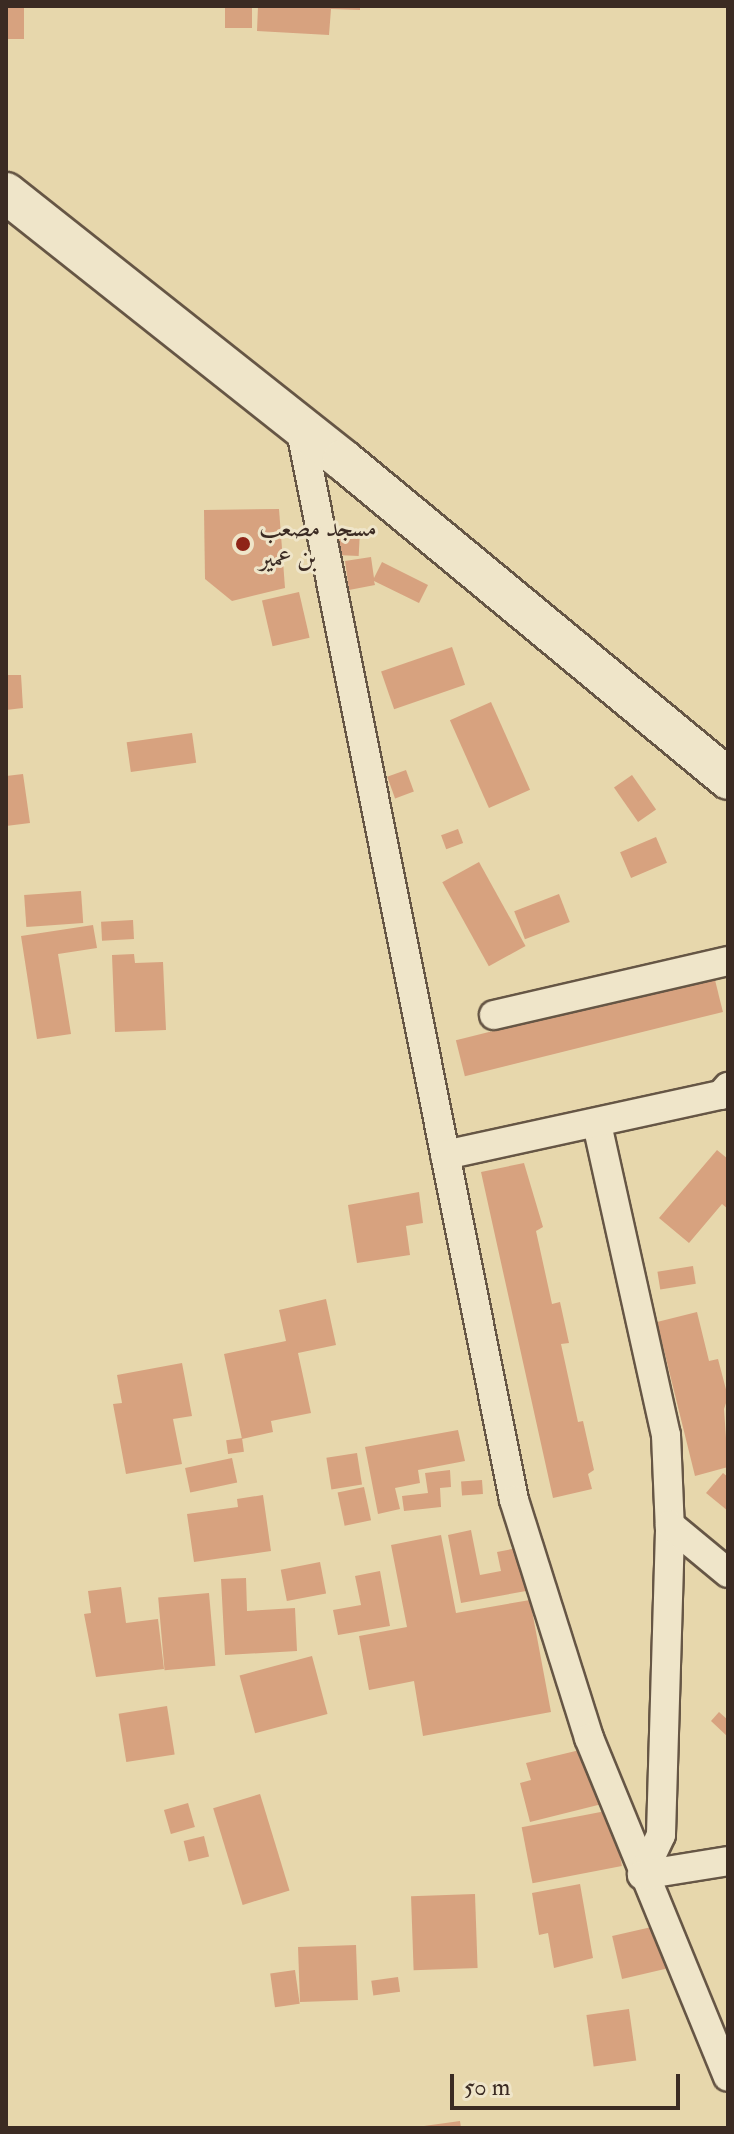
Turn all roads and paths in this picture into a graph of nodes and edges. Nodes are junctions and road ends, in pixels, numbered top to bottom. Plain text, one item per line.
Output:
1 (6, 193) edge
2 (300, 426) junction
3 (728, 779) edge
4 (728, 961) edge
5 (494, 1015) dead end
6 (728, 1087) edge
7 (597, 1124) junction
8 (445, 1155) junction
9 (670, 1525) junction
10 (728, 1573) edge
11 (728, 1861) edge
12 (642, 1875) junction
13 (728, 2077) edge

1 - 2 main road
2 - 3 main road
2 - 8 street
4 - 5 street
6 - 7 street
7 - 8 street
7 - 9 street
8 - 12 street
9 - 10 street
9 - 12 street
11 - 12 street
12 - 13 street

